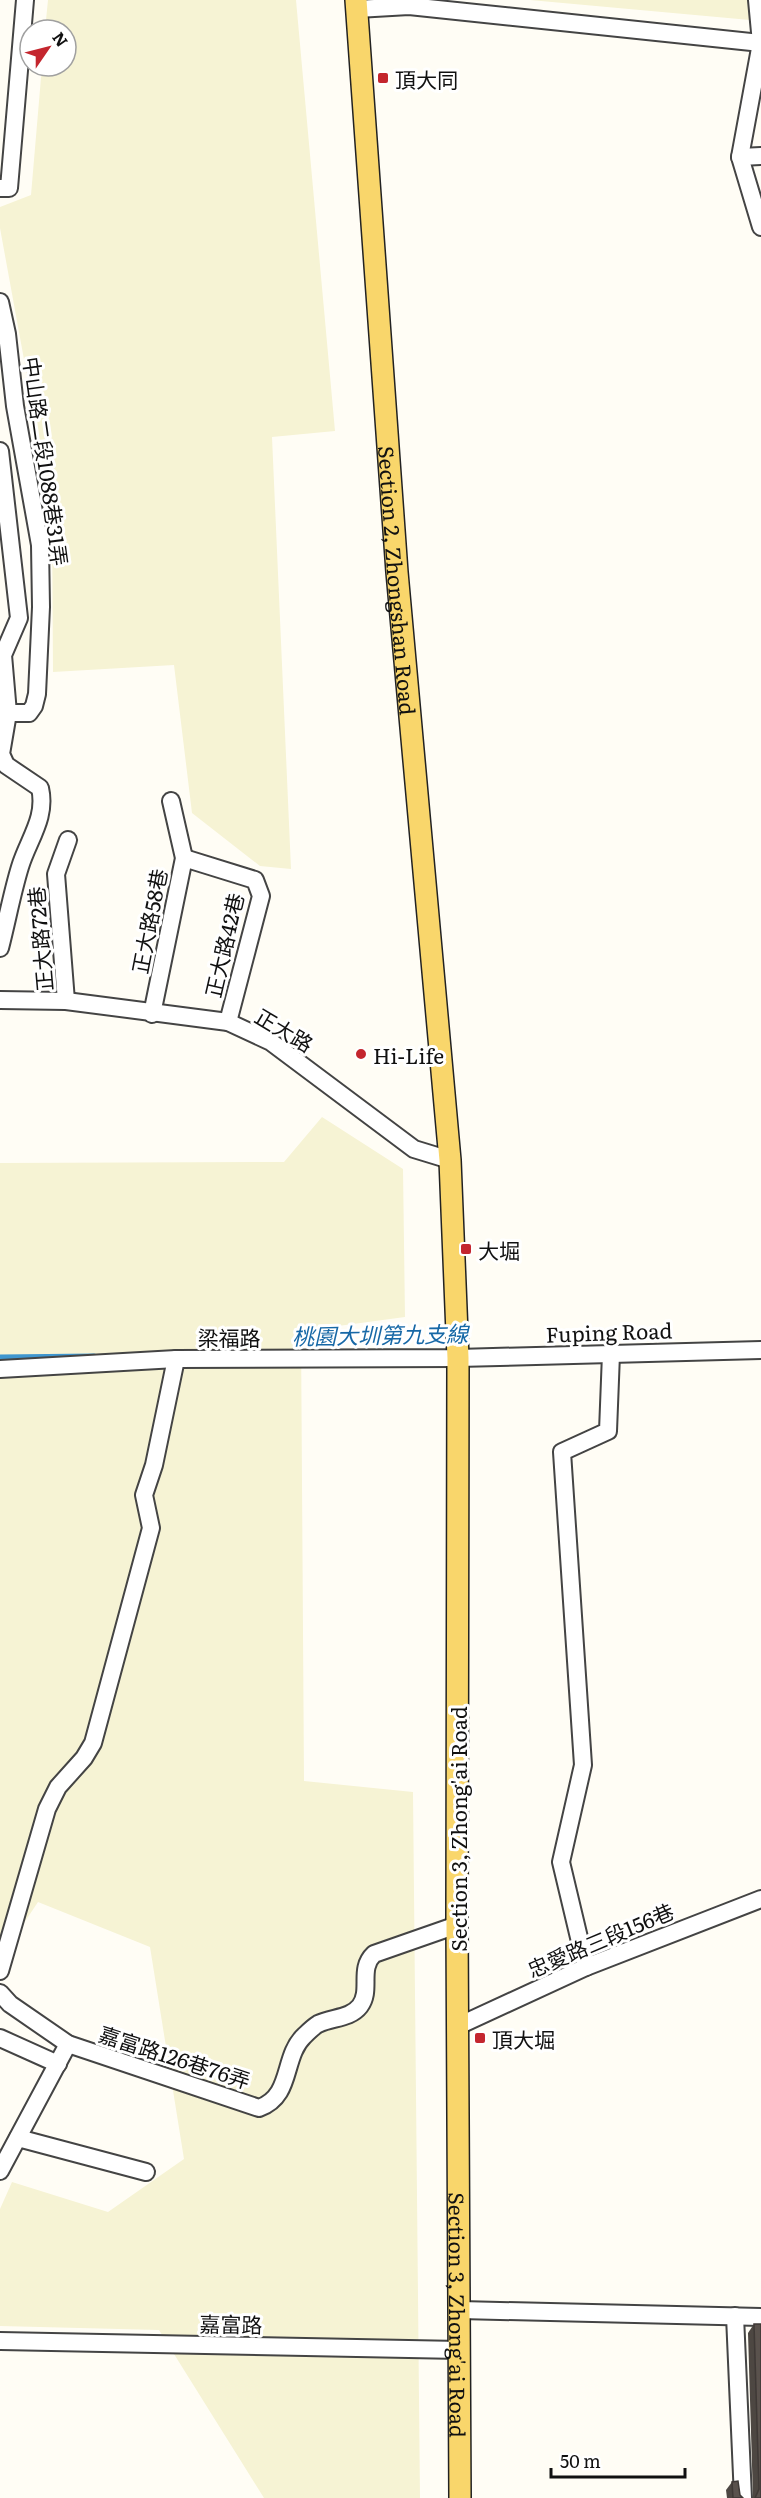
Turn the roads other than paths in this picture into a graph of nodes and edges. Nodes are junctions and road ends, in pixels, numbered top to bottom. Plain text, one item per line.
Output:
1 (25, 0) edge
2 (757, 0) edge
3 (356, 4) edge
4 (761, 44) edge
5 (761, 156) edge
6 (740, 157) junction
7 (0, 188) edge
8 (761, 226) edge
9 (0, 302) edge
10 (0, 451) edge
11 (1, 654) edge
12 (8, 713) junction
13 (171, 801) dead end
14 (68, 840) dead end
15 (184, 858) junction
16 (0, 948) edge
17 (0, 1000) edge
18 (66, 1001) junction
19 (152, 1014) junction
20 (228, 1022) junction
21 (450, 1160) junction
22 (761, 1350) edge
23 (458, 1352) junction
24 (611, 1354) junction
25 (176, 1359) junction
26 (0, 1369) edge
27 (761, 1899) edge
28 (456, 1925) junction
29 (586, 1967) junction
30 (0, 1971) edge
31 (0, 1993) edge
32 (458, 2026) junction
33 (0, 2038) edge
34 (68, 2044) junction
35 (58, 2064) junction
36 (18, 2138) junction
37 (0, 2171) edge
38 (146, 2172) dead end
39 (460, 2310) junction
40 (735, 2316) junction
41 (761, 2316) edge
42 (0, 2341) edge
43 (460, 2350) junction
44 (460, 2498) edge
45 (743, 2498) edge

1 - 7 street
2 - 4 street
3 - 4 street
3 - 21 main road, Section 2, Zhongshan Road
4 - 6 street
5 - 6 street
6 - 8 street
9 - 12 street, 中山路二段1088巷31弄
10 - 11 street
11 - 12 street
12 - 16 street
13 - 15 street, 正大路58巷
14 - 18 street, 正大路72巷
15 - 19 street, 正大路58巷
15 - 20 street, 正大路42巷
17 - 18 street, 正大路
18 - 19 street, 正大路
19 - 20 street, 正大路
20 - 21 street, 正大路
21 - 23 main road, Section 3, Zhong'ai Road
22 - 24 street, Fuping Road
23 - 24 street, Fuping Road
23 - 25 street, 梁福路
23 - 28 main road, Section 3, Zhong'ai Road
24 - 29 street
25 - 26 street, 梁福路
25 - 30 street
27 - 29 street, 忠愛路三段156巷
28 - 32 main road, Section 3, Zhong'ai Road
28 - 34 street, 嘉富路126巷76弄
29 - 32 street, 忠愛路三段156巷
31 - 34 street
32 - 39 main road, Section 3, Zhong'ai Road
33 - 35 street
34 - 35 street
35 - 36 street
36 - 37 street
36 - 38 street
39 - 40 street
39 - 43 main road, Section 3, Zhong'ai Road
40 - 41 street
40 - 45 street
42 - 43 street, 嘉富路
43 - 44 main road, Section 3, Zhong'ai Road

